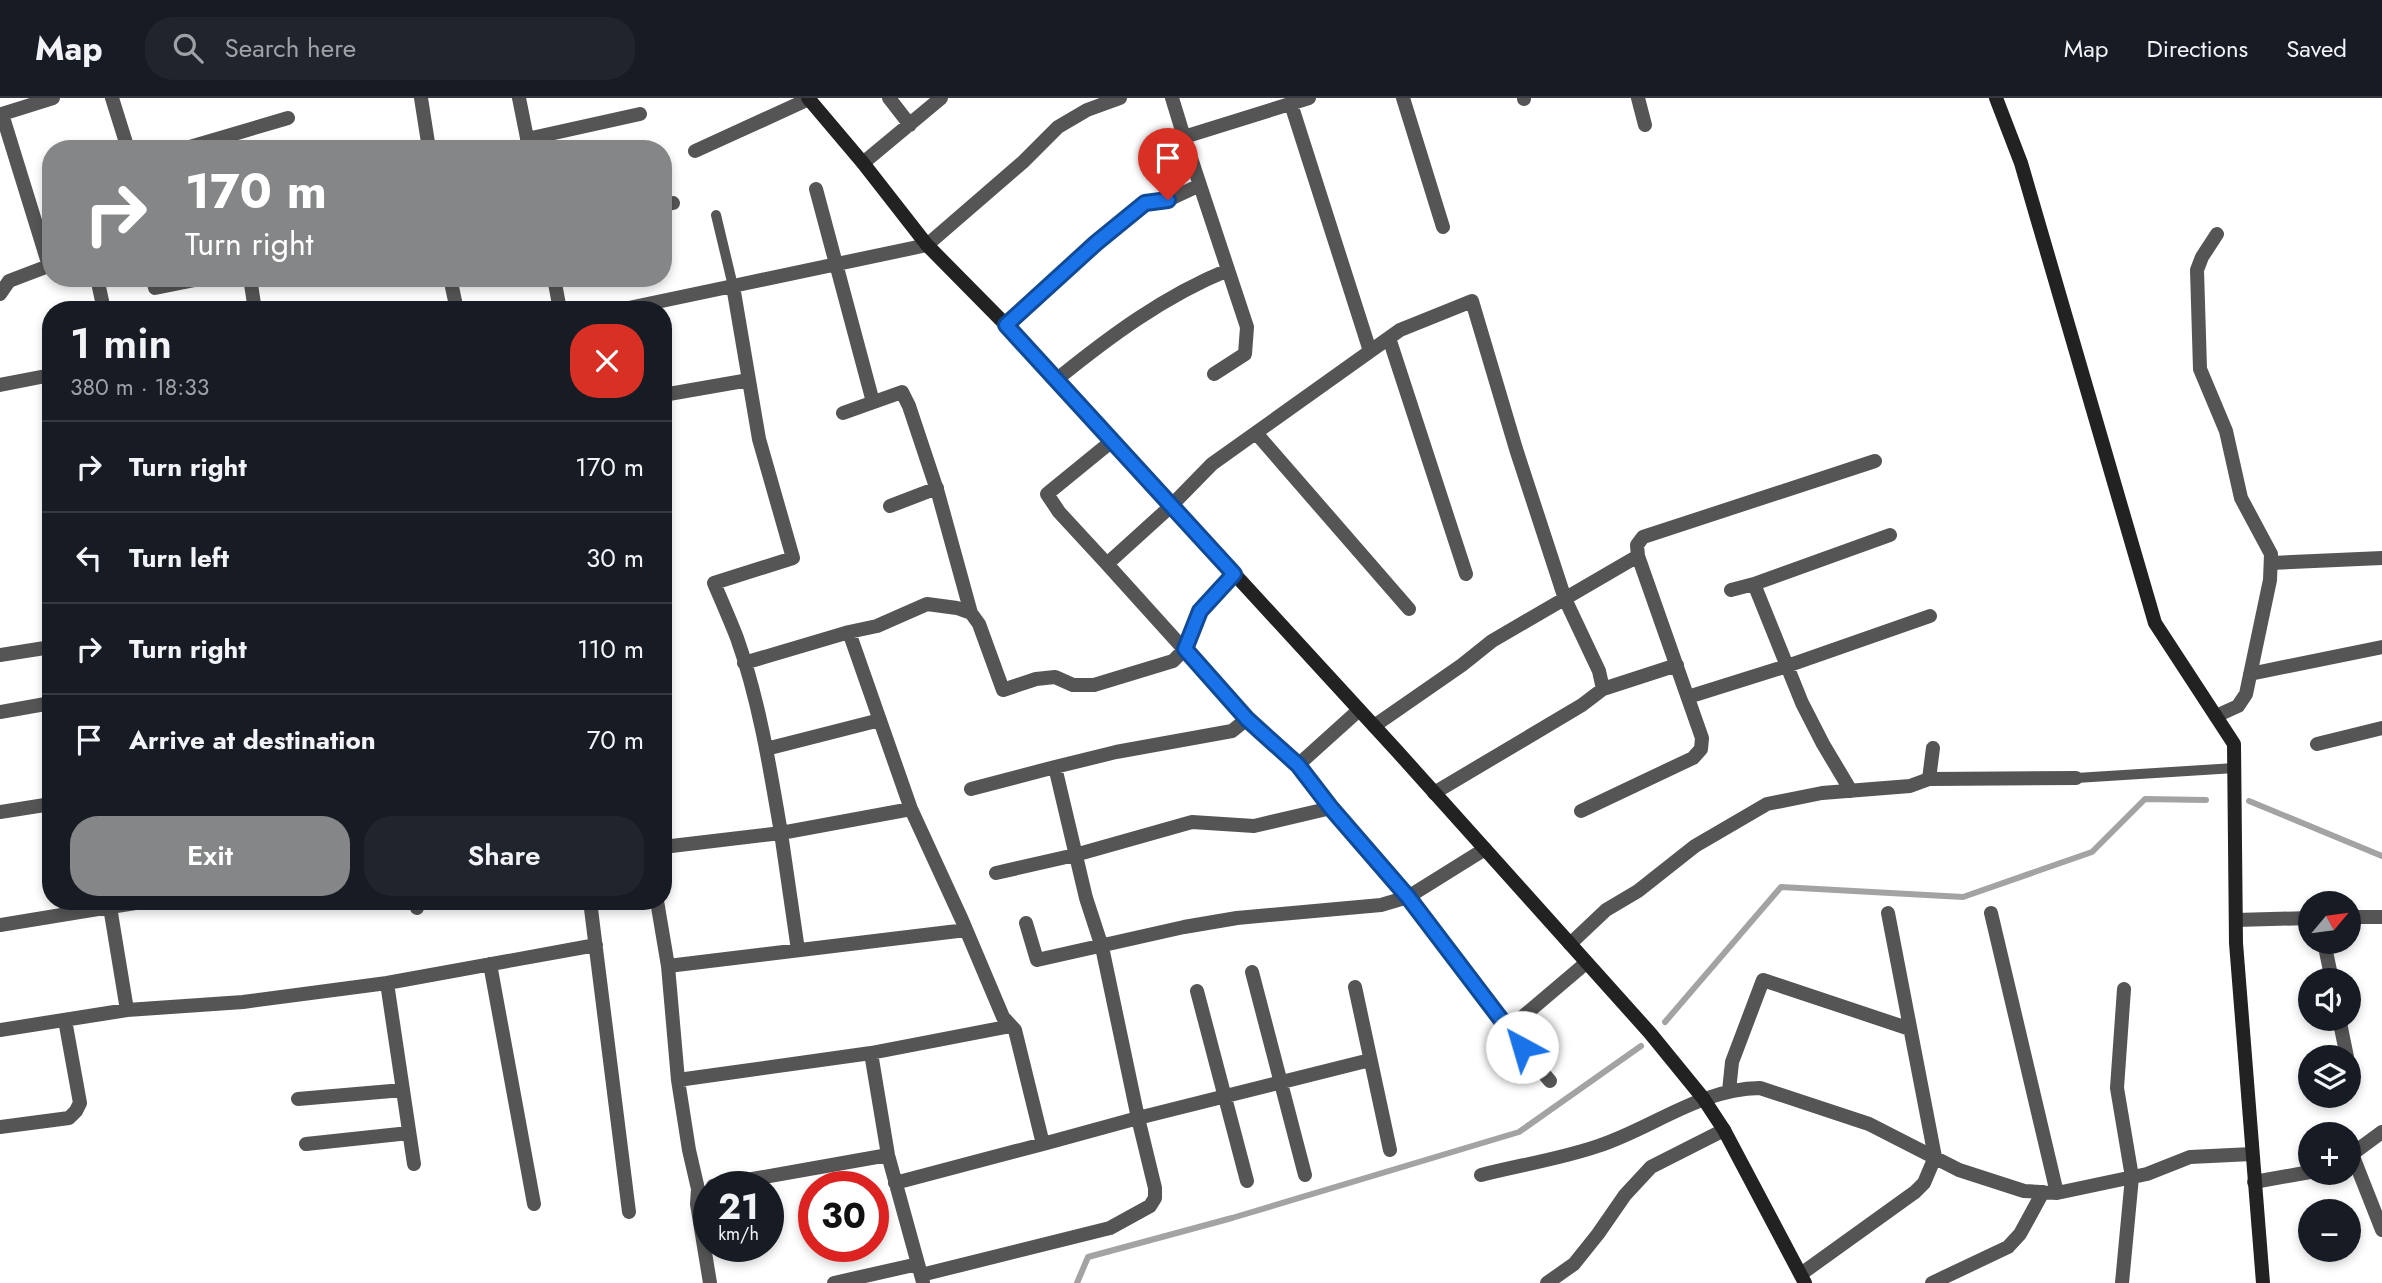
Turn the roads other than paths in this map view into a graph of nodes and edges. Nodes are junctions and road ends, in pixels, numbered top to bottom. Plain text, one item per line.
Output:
1 (53, 98) edge
2 (112, 98) edge
3 (421, 98) edge
4 (519, 98) edge
5 (808, 98) edge
6 (889, 98) edge
7 (941, 98) edge
8 (1120, 98) edge
9 (1172, 98) edge
10 (1309, 98) edge
11 (1404, 98) edge
12 (1639, 98) edge
13 (1996, 98) edge
14 (29, 102) edge
15 (1291, 104) junction
16 (640, 114) dead end
17 (288, 118) dead end
18 (910, 125) junction
19 (1645, 125) dead end
20 (1184, 136) junction
21 (125, 140) edge
22 (213, 140) edge
23 (428, 140) edge
24 (527, 140) edge
25 (543, 140) edge
26 (695, 151) dead end
27 (863, 163) junction
28 (1200, 185) junction
29 (816, 189) dead end
30 (716, 215) dead end
31 (1443, 227) dead end
32 (2217, 233) dead end
33 (42, 241) edge
34 (927, 245) junction
35 (838, 265) junction
36 (42, 268) edge
37 (1228, 270) junction
38 (4, 277) edge
39 (733, 286) junction
40 (0, 294) edge
41 (662, 301) edge
42 (1006, 325) junction
43 (1389, 338) junction
44 (1370, 351) junction
45 (1214, 374) dead end
46 (42, 377) edge
47 (749, 380) junction
48 (1056, 380) junction
49 (0, 385) edge
50 (672, 393) edge
51 (873, 402) junction
52 (843, 413) dead end
53 (1256, 433) junction
54 (1112, 441) junction
55 (1875, 461) dead end
56 (936, 488) junction
57 (890, 506) dead end
58 (1171, 506) junction
59 (1890, 535) dead end
60 (1638, 555) junction
61 (2382, 558) edge
62 (1107, 564) junction
63 (2271, 564) junction
64 (1234, 574) junction
65 (1466, 574) dead end
66 (1754, 584) junction
67 (1731, 590) dead end
68 (1565, 599) junction
69 (1409, 609) dead end
70 (971, 613) junction
71 (1930, 616) dead end
72 (849, 632) junction
73 (2382, 647) edge
74 (42, 648) edge
75 (1185, 649) junction
76 (0, 655) edge
77 (744, 663) junction
78 (1676, 666) junction
79 (1787, 666) junction
80 (2250, 674) junction
81 (1604, 689) junction
82 (1688, 696) junction
83 (42, 705) edge
84 (1359, 710) junction
85 (0, 712) edge
86 (2216, 716) junction
87 (1247, 719) junction
88 (880, 720) junction
89 (1374, 726) junction
90 (2382, 728) edge
91 (2317, 744) dead end
92 (1933, 748) dead end
93 (766, 749) junction
94 (1298, 765) junction
95 (1055, 767) junction
96 (2235, 768) junction
97 (2076, 778) joint
98 (1929, 779) junction
99 (971, 789) dead end
100 (1851, 790) junction
101 (1434, 793) junction
102 (42, 805) edge
103 (1331, 808) junction
104 (911, 809) junction
105 (1581, 811) dead end
106 (0, 812) edge
107 (781, 833) junction
108 (672, 846) edge
109 (1485, 849) junction
110 (1076, 855) junction
111 (996, 873) dead end
112 (1408, 897) junction
113 (92, 910) edge
114 (110, 910) edge
115 (591, 910) edge
116 (659, 910) edge
117 (1888, 913) dead end
118 (1991, 913) dead end
119 (2382, 917) edge
120 (2298, 918) edge
121 (2361, 918) edge
122 (2236, 919) junction
123 (1026, 923) dead end
124 (0, 925) edge
125 (967, 930) junction
126 (1570, 944) junction
127 (596, 945) junction
128 (1102, 947) junction
129 (798, 950) junction
130 (1586, 963) junction
131 (490, 964) junction
132 (668, 966) junction
133 (1252, 972) dead end
134 (387, 983) junction
135 (1355, 987) dead end
136 (2124, 989) dead end
137 (1198, 991) dead end
138 (127, 1010) junction
139 (65, 1020) junction
140 (1011, 1026) junction
141 (0, 1030) edge
142 (1507, 1030) junction
143 (1910, 1030) junction
144 (871, 1053) junction
145 (1370, 1060) junction
146 (678, 1080) junction
147 (1550, 1081) dead end
148 (1280, 1083) junction
149 (403, 1090) junction
150 (1728, 1091) junction
151 (1226, 1097) junction
152 (1703, 1098) junction
153 (298, 1099) dead end
154 (1138, 1118) junction
155 (0, 1127) edge
156 (1724, 1129) junction
157 (2382, 1132) edge
158 (409, 1133) junction
159 (306, 1144) dead end
160 (1043, 1144) junction
161 (2361, 1148) edge
162 (1390, 1150) dead end
163 (2252, 1154) junction
164 (888, 1155) junction
165 (1935, 1157) junction
166 (414, 1164) dead end
167 (699, 1171) edge
168 (784, 1174) edge
169 (2298, 1174) edge
170 (1306, 1175) dead end
171 (1481, 1175) dead end
172 (2133, 1177) junction
173 (1247, 1181) dead end
174 (2361, 1181) edge
175 (2254, 1182) junction
176 (895, 1183) junction
177 (2050, 1192) junction
178 (534, 1204) dead end
179 (629, 1212) dead end
180 (2382, 1230) edge
181 (707, 1262) edge
182 (2124, 1265) junction
183 (921, 1274) edge
184 (1957, 1278) edge
185 (1803, 1279) edge
186 (710, 1283) edge
187 (834, 1283) edge
188 (1547, 1283) edge
189 (1932, 1283) edge
190 (2122, 1283) edge
191 (2130, 1283) edge
192 (2263, 1283) edge

1 - 14 street
2 - 21 street
3 - 23 street
4 - 24 street
5 - 26 street
5 - 27 street
6 - 18 street
7 - 18 street
8 - 34 street
9 - 20 street
10 - 15 street
11 - 31 street
12 - 19 street
13 - 86 street
14 - 33 street
15 - 20 street
15 - 44 street
16 - 25 street
17 - 22 street
18 - 27 street
20 - 28 street
27 - 34 street
28 - 37 street
28 - 42 street
29 - 35 street
30 - 39 lane
32 - 63 street
34 - 35 street
34 - 42 street
35 - 39 street
35 - 51 street
36 - 38 street
37 - 45 street
37 - 48 street
38 - 40 street
39 - 41 street
39 - 47 street
42 - 48 street
43 - 44 street
43 - 65 street
43 - 68 street
44 - 53 street
46 - 49 street
47 - 50 street
47 - 77 street
48 - 54 street
51 - 52 street
51 - 56 street
53 - 58 street
53 - 69 street
54 - 58 street
54 - 62 street
55 - 60 street
56 - 57 street
56 - 70 street
58 - 62 street
58 - 64 street
59 - 66 street
60 - 68 street
60 - 78 street
61 - 63 street
62 - 75 street
63 - 80 street
64 - 75 street
64 - 84 street
66 - 67 street
66 - 79 street
68 - 81 street
68 - 89 street
70 - 72 street
70 - 75 street
71 - 79 street
72 - 77 street
72 - 88 street
73 - 80 street
74 - 76 street
75 - 87 street
77 - 93 street
78 - 81 street
78 - 82 street
79 - 82 street
79 - 100 street
80 - 86 street
81 - 101 street
82 - 105 street
83 - 85 street
84 - 89 street
84 - 94 street
86 - 96 street
87 - 94 street
87 - 95 street
88 - 93 street
88 - 104 street
89 - 101 street
90 - 91 street
92 - 98 street
93 - 107 street
94 - 103 street
95 - 99 street
95 - 110 street
96 - 97 lane
96 - 122 street
97 - 98 street
98 - 100 street
100 - 126 street
101 - 109 street
102 - 106 street
103 - 110 street
103 - 112 street
104 - 107 street
104 - 125 street
107 - 108 street
107 - 129 street
109 - 112 street
109 - 126 street
110 - 111 street
110 - 128 street
112 - 128 street
112 - 142 street
113 - 124 street
114 - 138 street
115 - 127 street
116 - 132 street
117 - 143 street
118 - 177 street
119 - 121 street
120 - 122 street
122 - 163 street
123 - 128 street
125 - 129 street
125 - 140 street
126 - 130 street
127 - 131 street
127 - 179 street
128 - 154 street
129 - 132 street
130 - 142 street
130 - 152 street
131 - 134 street
131 - 178 street
132 - 146 street
133 - 148 street
134 - 138 street
134 - 149 street
135 - 145 street
136 - 172 street
137 - 151 street
138 - 139 street
139 - 141 street
139 - 155 street
140 - 144 street
140 - 160 street
142 - 147 street
143 - 150 street
143 - 165 street
144 - 146 street
144 - 164 street
145 - 148 street
145 - 162 street
146 - 167 street
148 - 151 street
148 - 170 street
149 - 153 street
149 - 158 street
150 - 152 street
150 - 165 street
151 - 154 street
151 - 173 street
152 - 156 street
152 - 171 street
154 - 160 street
154 - 183 street
156 - 185 street
156 - 188 street
157 - 161 street
158 - 159 street
158 - 166 street
160 - 176 street
163 - 172 street
163 - 175 street
164 - 168 street
164 - 176 street
165 - 177 street
165 - 185 street
169 - 175 street
172 - 177 street
172 - 182 street
174 - 180 street
175 - 192 street
176 - 183 street
177 - 184 street
181 - 186 street
182 - 190 street
182 - 191 street
183 - 187 street
184 - 189 street

